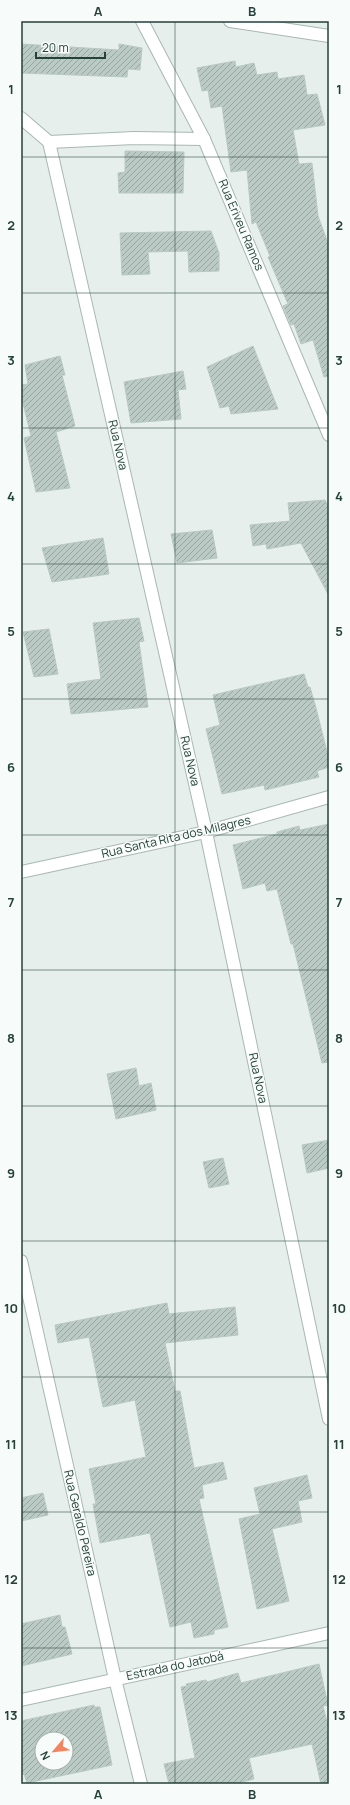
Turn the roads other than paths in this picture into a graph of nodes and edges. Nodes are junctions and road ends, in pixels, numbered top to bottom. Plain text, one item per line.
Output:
1 (142, 21) edge
2 (230, 21) edge
3 (329, 36) edge
4 (21, 118) edge
5 (204, 139) junction
6 (49, 142) junction
7 (329, 435) edge
8 (329, 797) edge
9 (206, 832) junction
10 (21, 872) edge
11 (21, 1261) edge
12 (329, 1419) edge
13 (329, 1633) edge
14 (115, 1679) junction
15 (21, 1700) edge
16 (141, 1784) edge

1 - 5 street, Rua Eriveu Ramos
2 - 3 street
4 - 6 street
5 - 6 street
5 - 7 street, Rua Eriveu Ramos
6 - 9 street, Rua Nova
8 - 9 street, Rua Santa Rita dos Milagres
9 - 10 street, Rua Santa Rita dos Milagres
9 - 12 street, Rua Nova
11 - 14 street, Rua Geraldo Pereira
13 - 14 street, Estrada do Jatobá
14 - 15 street, Estrada do Jatobá
14 - 16 street, Rua Geraldo Pereira

